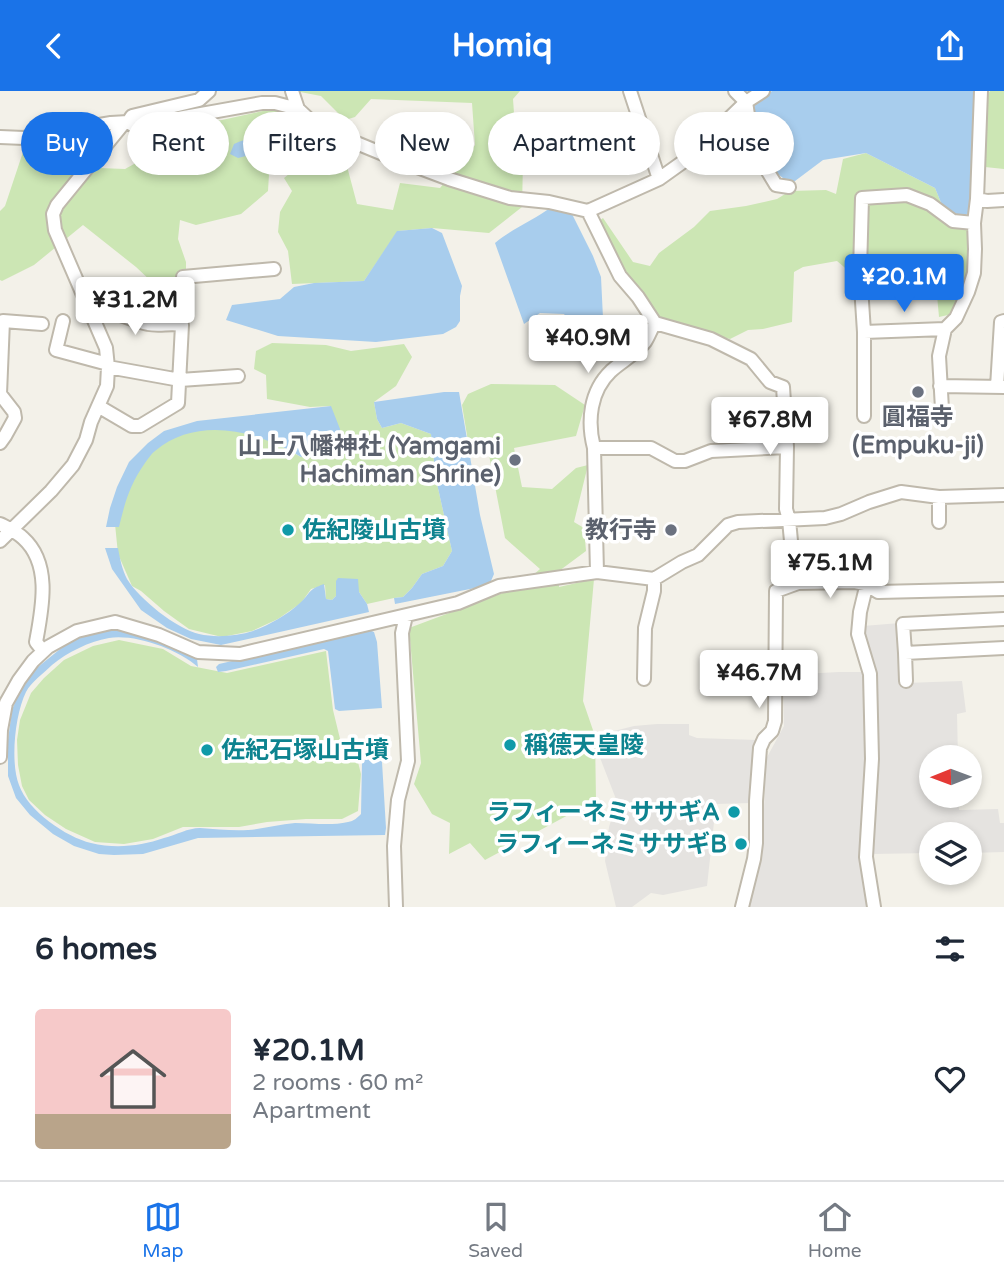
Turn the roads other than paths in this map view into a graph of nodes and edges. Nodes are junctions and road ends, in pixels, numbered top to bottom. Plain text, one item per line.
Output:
1 (209, 91) edge
2 (292, 91) edge
3 (630, 91) edge
4 (735, 91) edge
5 (763, 91) edge
6 (981, 91) edge
7 (746, 101) junction
8 (298, 109) junction
9 (126, 123) junction
10 (0, 137) edge
11 (659, 179) junction
12 (789, 187) dead end
13 (977, 199) junction
14 (1004, 200) edge
15 (588, 211) junction
16 (974, 223) junction
17 (274, 269) dead end
18 (89, 310) junction
19 (63, 321) dead end
20 (1004, 321) edge
21 (655, 323) junction
22 (42, 324) dead end
23 (176, 324) junction
24 (945, 329) junction
25 (864, 332) junction
26 (1, 362) edge
27 (108, 366) junction
28 (238, 376) dead end
29 (180, 380) junction
30 (940, 386) junction
31 (1000, 387) edge
32 (98, 406) junction
33 (942, 409) dead end
34 (864, 416) dead end
35 (0, 443) edge
36 (594, 447) junction
37 (787, 447) junction
38 (1004, 495) edge
39 (939, 497) junction
40 (789, 520) junction
41 (939, 522) dead end
42 (6, 527) edge
43 (0, 541) edge
44 (873, 558) dead end
45 (597, 572) junction
46 (654, 579) junction
47 (798, 583) junction
48 (866, 584) junction
49 (1004, 589) edge
50 (406, 616) junction
51 (1004, 619) edge
52 (1004, 648) edge
53 (43, 652) junction
54 (905, 653) junction
55 (643, 679) dead end
56 (905, 681) dead end
57 (0, 757) edge
58 (396, 907) edge
59 (742, 907) edge
60 (874, 907) edge

1 - 9 street
2 - 8 street
3 - 11 street
4 - 7 street
5 - 7 street
6 - 13 street
7 - 11 street
7 - 12 street
8 - 9 street
8 - 15 street
9 - 10 street
9 - 18 street
11 - 15 street
13 - 14 street
13 - 16 street
15 - 21 street
16 - 24 street
16 - 25 street
17 - 23 street
18 - 23 street
18 - 27 street
19 - 27 street
20 - 31 street
21 - 36 street
21 - 37 street
22 - 26 street
23 - 29 street
24 - 25 street
24 - 30 street
25 - 34 street
26 - 35 street
27 - 29 street
27 - 32 street
28 - 29 street
29 - 32 street
30 - 31 street
30 - 33 street
32 - 42 street
36 - 37 street
36 - 45 street
37 - 40 street
38 - 39 street
39 - 40 street
39 - 41 street
40 - 46 street
40 - 47 street
42 - 43 street
42 - 53 street
44 - 48 street
45 - 46 street
45 - 50 street
46 - 55 street
47 - 48 street
47 - 59 street
48 - 49 street
48 - 60 street
50 - 53 street
50 - 58 street
51 - 54 street
52 - 54 street
53 - 57 street
54 - 56 street

